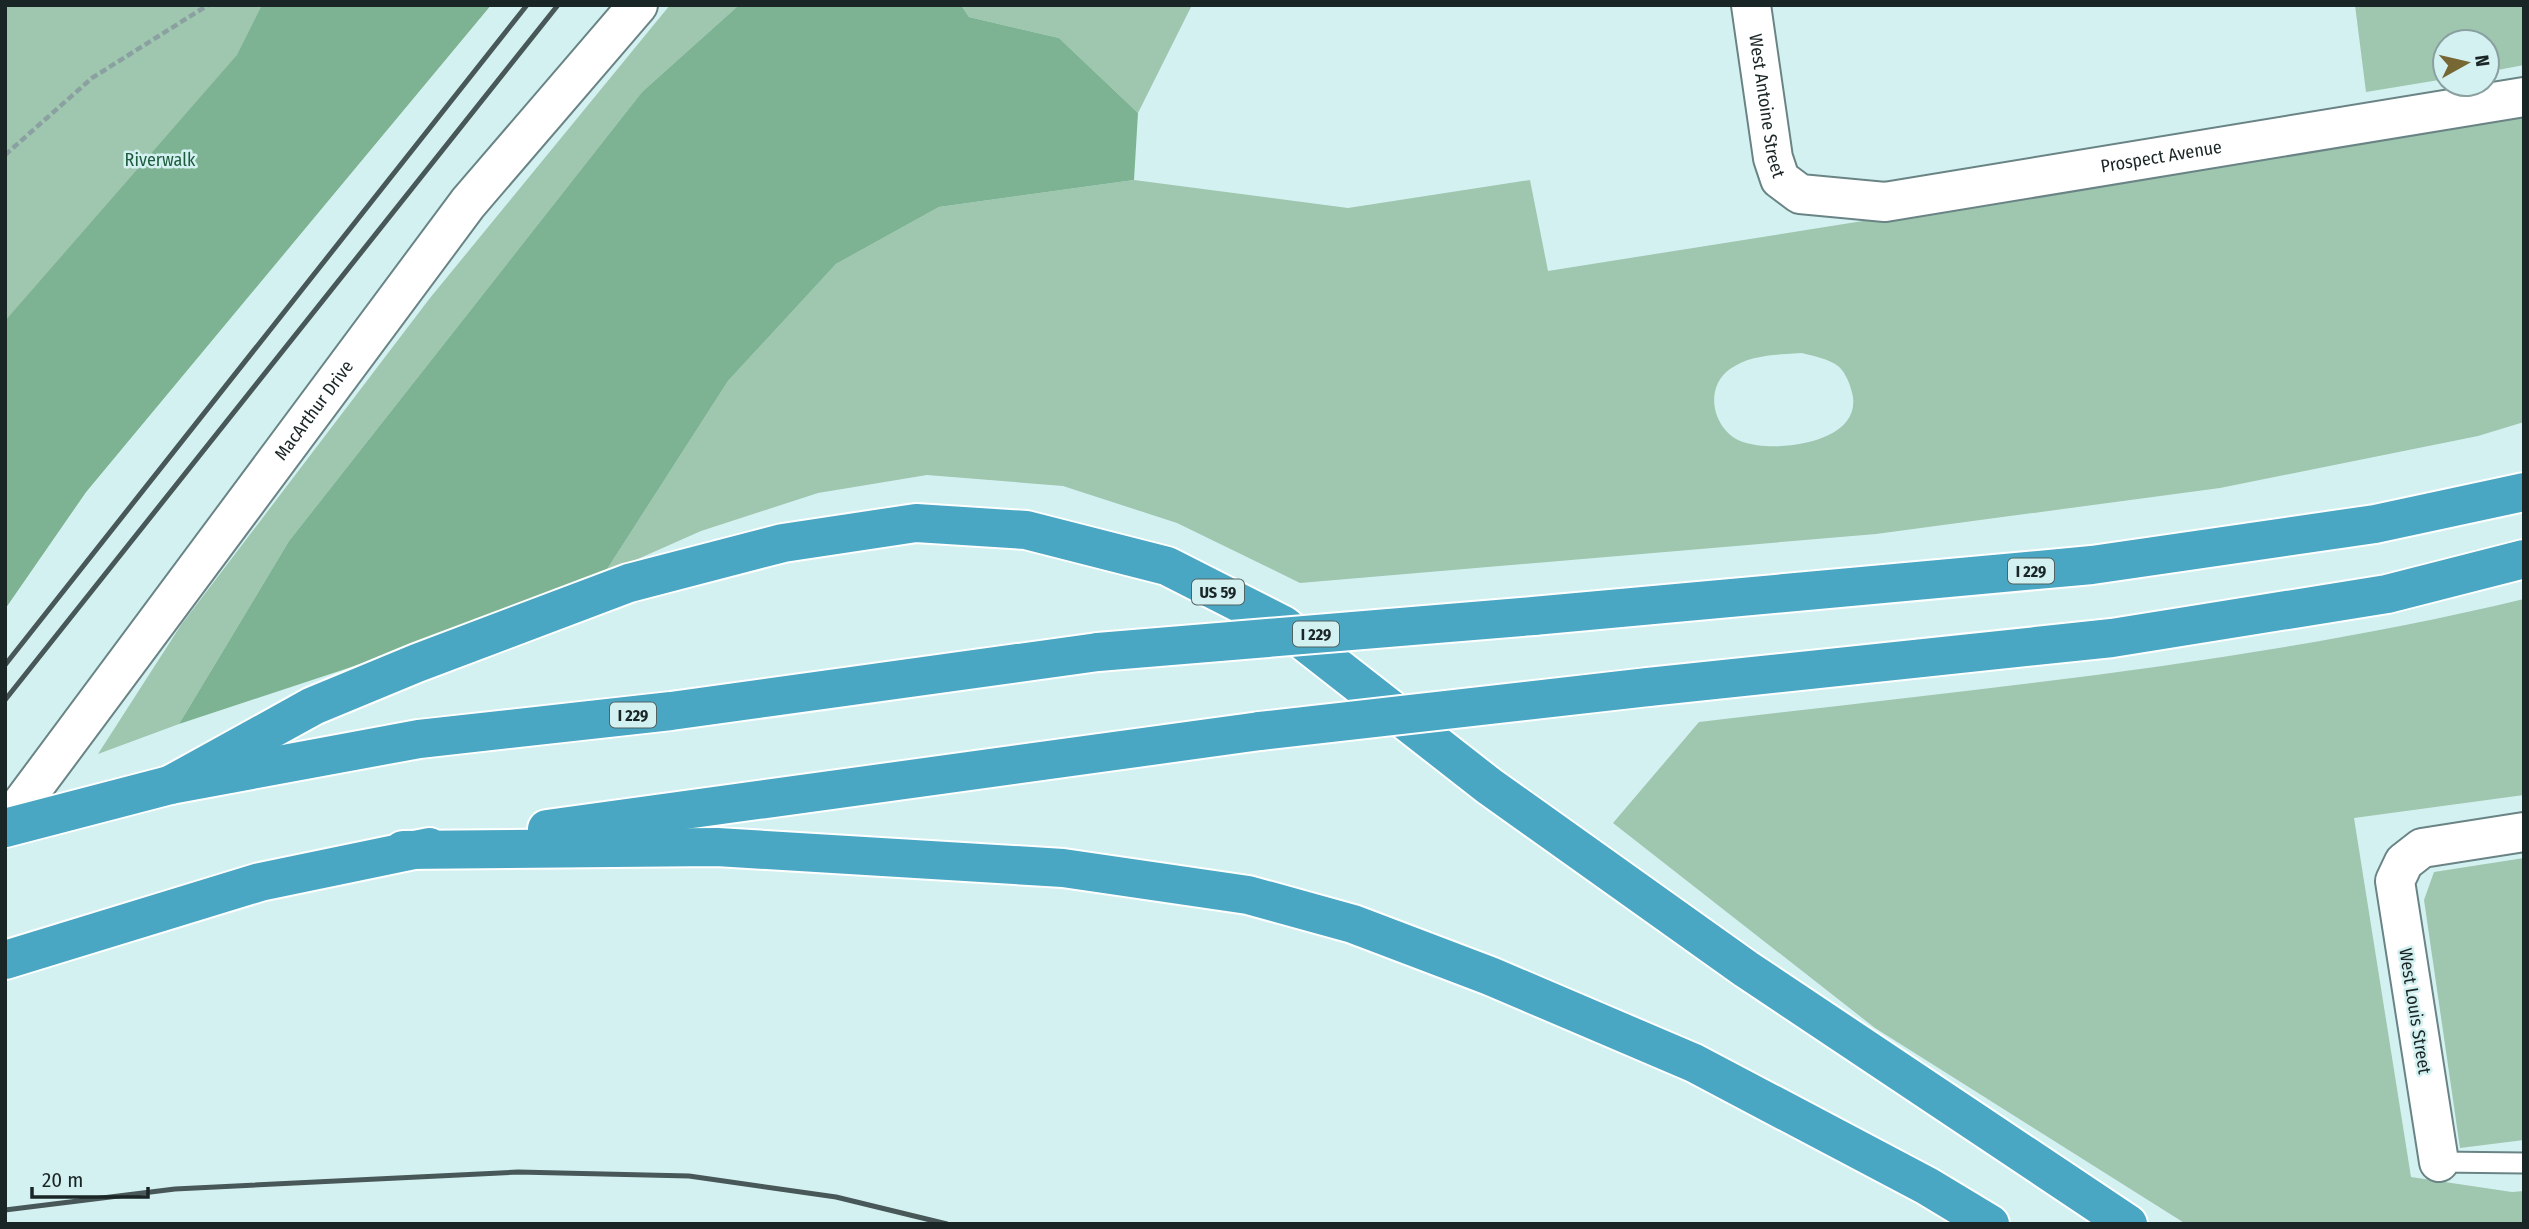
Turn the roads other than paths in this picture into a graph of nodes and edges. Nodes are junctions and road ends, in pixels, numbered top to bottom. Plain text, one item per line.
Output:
1 (638, 5) edge
2 (1751, 5) edge
3 (2524, 97) edge
4 (1800, 194) joint
5 (2524, 492) edge
6 (2524, 559) edge
7 (170, 785) junction
8 (5, 827) edge
9 (2524, 832) edge
10 (403, 850) junction
11 (5, 960) edge
12 (2439, 1161) joint
13 (2524, 1163) edge
14 (1990, 1224) edge
15 (2128, 1224) edge

1 - 8 street, MacArthur Drive
2 - 4 street, West Antoine Street
3 - 4 street, Prospect Avenue
5 - 7 highway, I 229, bridge
6 - 10 highway, bridge
7 - 8 highway, I 229
7 - 15 highway, US 59
9 - 12 street, West Louis Street
10 - 11 highway
10 - 14 highway
12 - 13 lane

